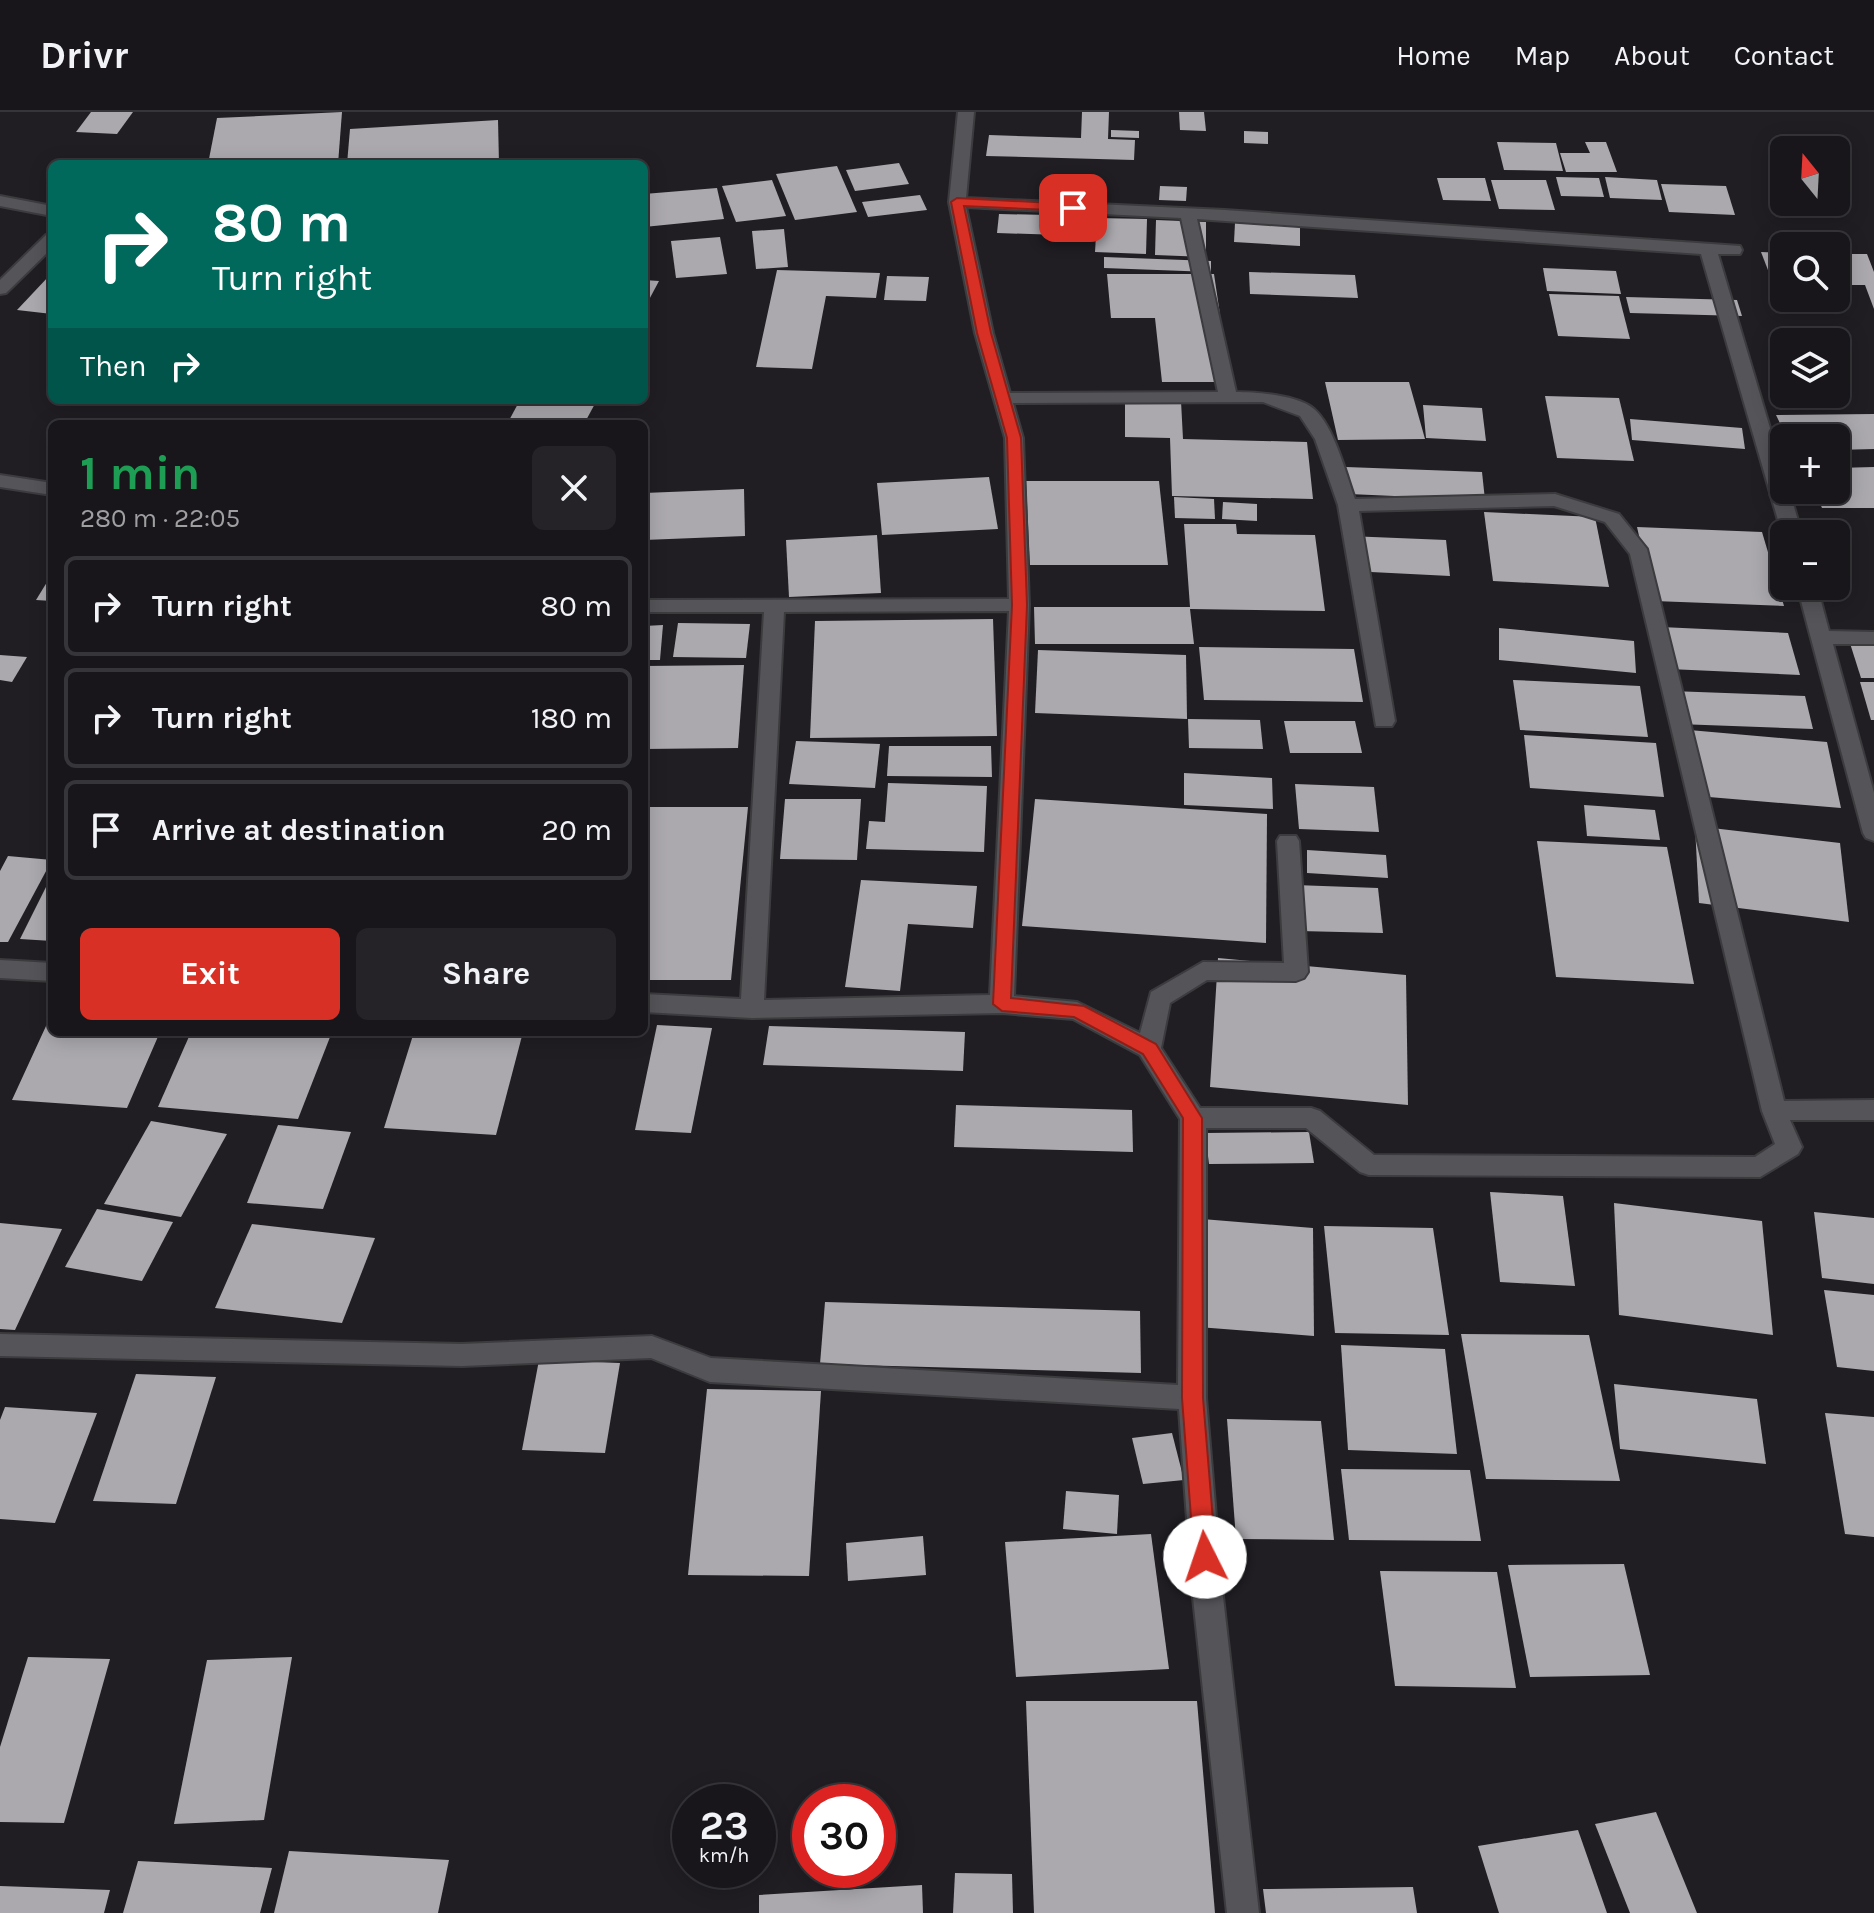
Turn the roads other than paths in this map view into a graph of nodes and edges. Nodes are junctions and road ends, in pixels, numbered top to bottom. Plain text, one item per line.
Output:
1 (966, 112) edge
2 (0, 201) edge
3 (957, 202) junction
4 (48, 210) edge
5 (1188, 213) junction
6 (48, 243) edge
7 (1708, 249) junction
8 (1734, 250) dead end
9 (0, 289) edge
10 (1228, 397) junction
11 (1003, 398) junction
12 (0, 481) edge
13 (48, 488) edge
14 (1348, 505) junction
15 (1788, 520) edge
16 (1811, 600) edge
17 (774, 605) junction
18 (1019, 605) junction
19 (648, 606) edge
20 (1822, 637) junction
21 (1874, 638) edge
22 (1384, 721) dead end
23 (1874, 833) edge
24 (1288, 841) dead end
25 (0, 969) edge
26 (48, 972) edge
27 (648, 1003) edge
28 (1002, 1004) junction
29 (752, 1009) junction
30 (1149, 1049) junction
31 (1874, 1110) edge
32 (1774, 1111) junction
33 (1193, 1118) junction
34 (0, 1345) edge
35 (1192, 1398) junction
36 (1243, 1913) edge

1 - 3 street
2 - 4 street
3 - 5 street
3 - 11 street
5 - 7 street
5 - 10 street
6 - 9 street
7 - 8 street
7 - 15 street
10 - 11 street
10 - 14 street
11 - 18 street
12 - 13 street
14 - 22 street
14 - 32 street
16 - 20 street
17 - 18 street
17 - 19 street
17 - 29 street
18 - 28 street
20 - 21 street
20 - 23 street
24 - 30 street
25 - 26 street
27 - 29 street
28 - 29 street
28 - 30 street
30 - 33 street
31 - 32 street
32 - 33 street
33 - 35 street
34 - 35 street
35 - 36 street

